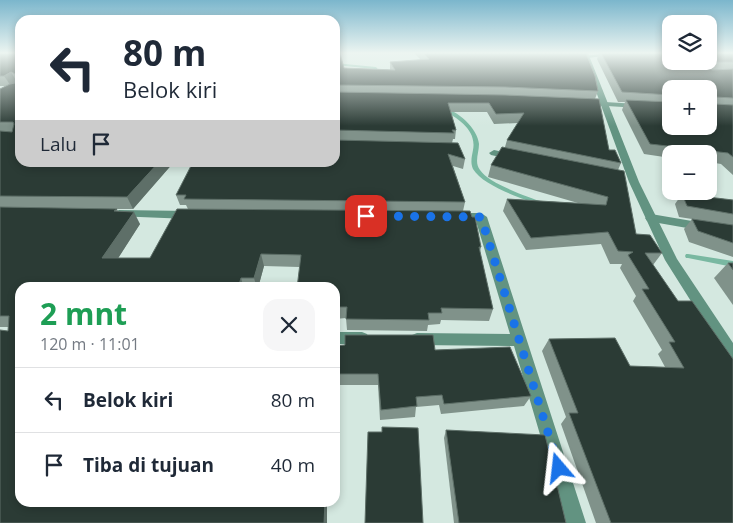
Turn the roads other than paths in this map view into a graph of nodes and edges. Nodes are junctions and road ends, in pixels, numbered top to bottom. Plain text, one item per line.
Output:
1 (595, 77) edge
2 (578, 102) edge
3 (604, 103) junction
4 (662, 107) edge
5 (494, 153) dead end
6 (522, 159) edge
7 (108, 214) edge
8 (196, 215) edge
9 (452, 217) edge
10 (652, 218) junction
11 (733, 232) edge
12 (340, 338) edge
13 (374, 339) edge
14 (403, 339) edge
15 (519, 340) junction
16 (733, 355) edge
17 (576, 523) edge

1 - 3 street
2 - 3 street
3 - 4 street
3 - 10 street
5 - 6 street
7 - 8 street
9 - 15 street
10 - 11 street
10 - 16 street
12 - 13 street
14 - 15 street
15 - 17 street

